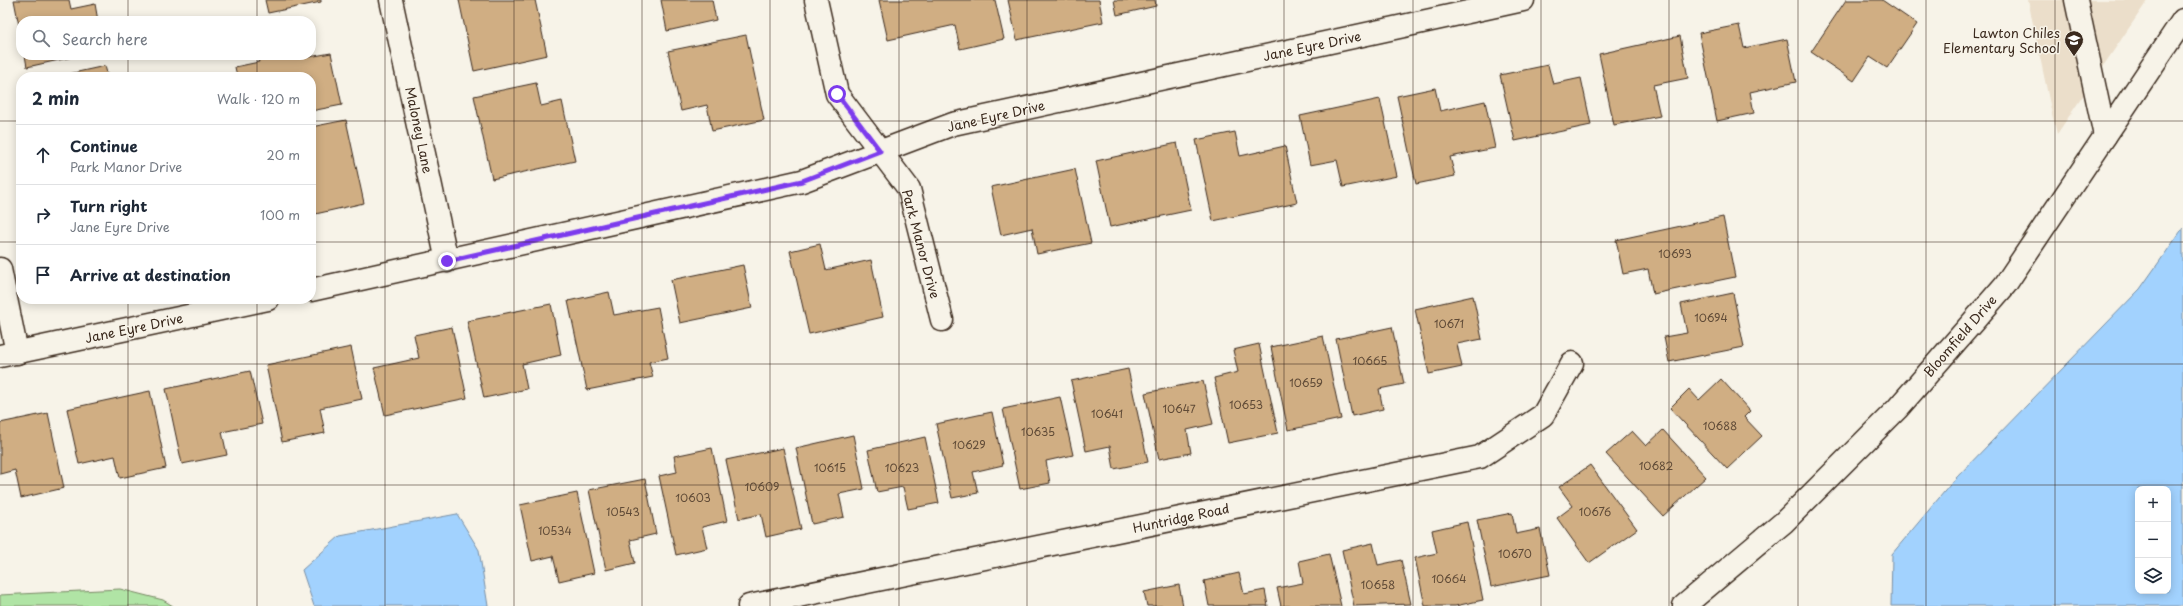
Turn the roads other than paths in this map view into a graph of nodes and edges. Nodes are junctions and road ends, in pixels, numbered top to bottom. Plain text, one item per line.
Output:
1 (391, 0) edge
2 (816, 0) edge
3 (1523, 0) edge
4 (2076, 0) edge
5 (2183, 20) edge
6 (2105, 136) junction
7 (880, 151) junction
8 (447, 261) junction
9 (0, 269) edge
10 (316, 289) edge
11 (244, 304) edge
12 (942, 320) dead end
13 (9, 354) edge
14 (1572, 363) dead end
15 (749, 606) edge
16 (1684, 606) edge

1 - 8 street, Maloney Lane
2 - 7 street, Park Manor Drive
3 - 7 street, Jane Eyre Drive
4 - 6 street
5 - 6 street, Bloomfield Drive
6 - 16 street, Bloomfield Drive
7 - 8 street, Jane Eyre Drive
7 - 12 street, Park Manor Drive
8 - 10 street, Jane Eyre Drive
9 - 13 street
11 - 13 street, Jane Eyre Drive
14 - 15 street, Huntridge Road

